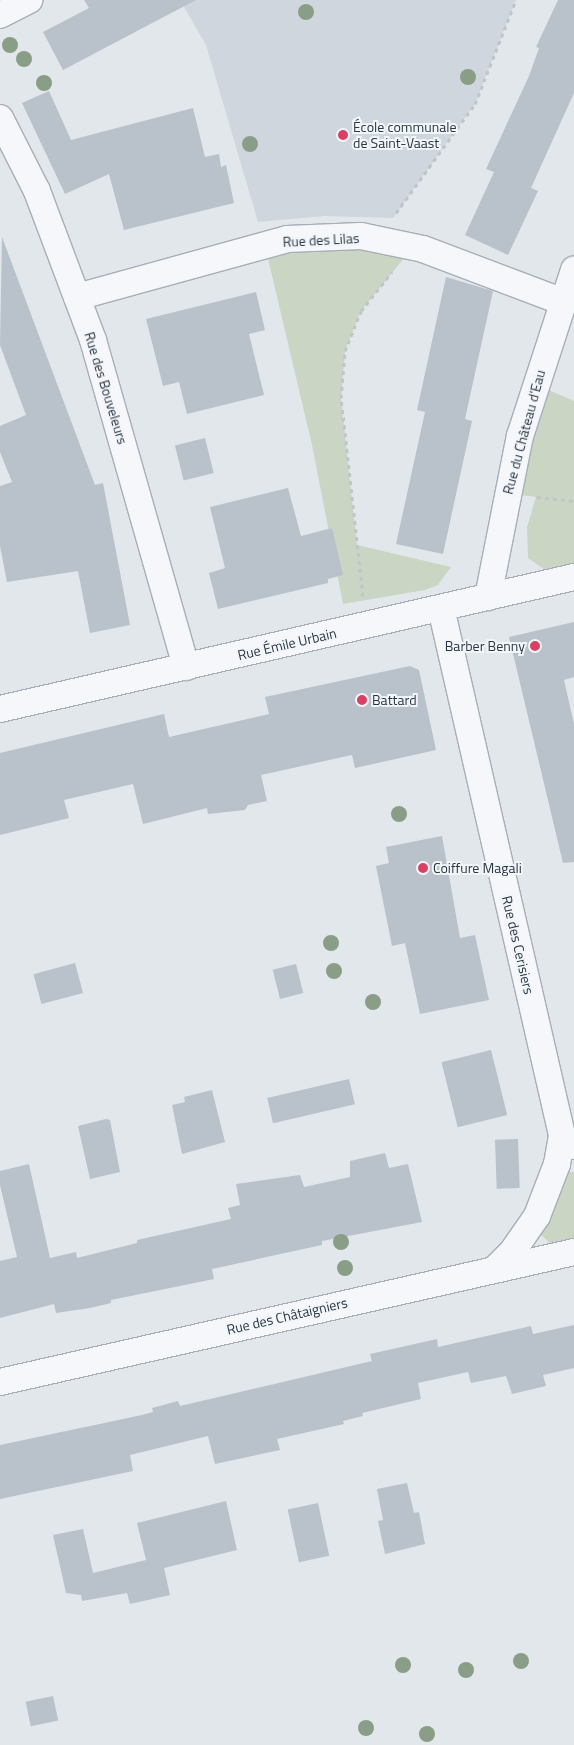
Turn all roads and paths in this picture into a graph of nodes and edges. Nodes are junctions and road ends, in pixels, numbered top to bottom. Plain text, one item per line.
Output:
1 (29, 0) edge
2 (516, 0) edge
3 (0, 15) edge
4 (0, 118) edge
5 (386, 241) junction
6 (413, 247) junction
7 (574, 270) edge
8 (77, 296) junction
9 (562, 302) junction
10 (507, 493) junction
11 (574, 501) edge
12 (574, 577) edge
13 (488, 597) junction
14 (441, 608) junction
15 (366, 625) junction
16 (186, 668) junction
17 (0, 709) edge
18 (568, 1140) edge
19 (574, 1252) edge
20 (496, 1268) junction
21 (0, 1382) edge

1 - 3 street
2 - 5 path
4 - 8 street, Rue des Bouveleurs
5 - 6 street, Rue des Lilas
5 - 8 street, Rue des Lilas
6 - 9 street, Rue des Lilas
6 - 15 path
7 - 9 street, Rue du Château d'Eau
8 - 16 street, Rue des Bouveleurs
9 - 10 street, Rue du Château d'Eau
10 - 11 path
10 - 13 street, Rue du Château d'Eau
12 - 13 street, Rue Émile Urbain
13 - 14 street, Rue Émile Urbain
14 - 15 street, Rue Émile Urbain
14 - 18 street, Rue des Cerisiers
15 - 16 street, Rue Émile Urbain
16 - 17 street, Rue Émile Urbain
18 - 20 street, Rue des Cerisiers
19 - 20 street, Rue des Châtaigniers
20 - 21 street, Rue des Châtaigniers

